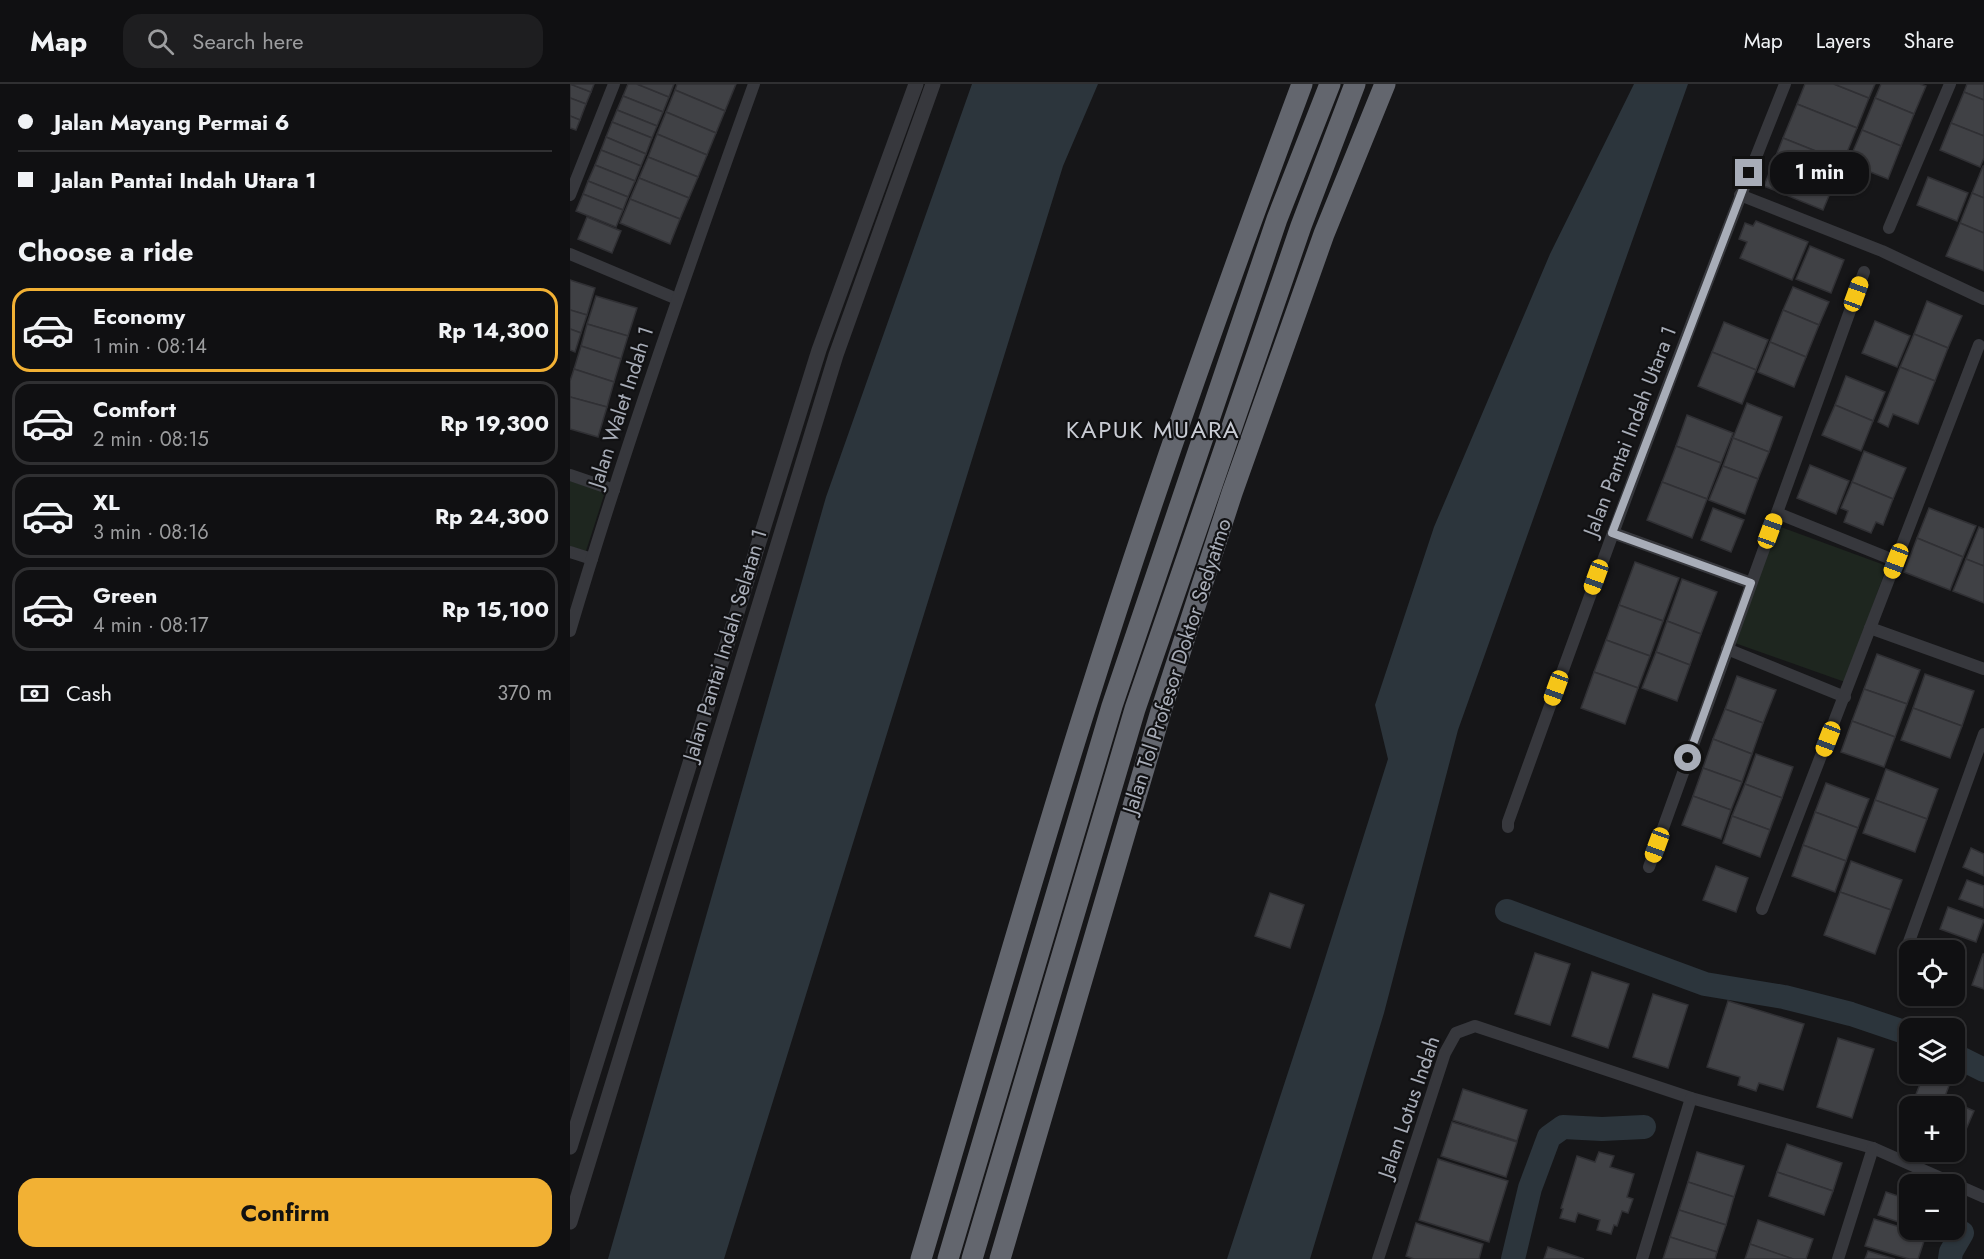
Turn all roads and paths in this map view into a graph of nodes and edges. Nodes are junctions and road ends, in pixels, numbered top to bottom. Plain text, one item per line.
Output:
1 (614, 84) edge
2 (754, 84) edge
3 (916, 84) edge
4 (933, 84) edge
5 (1302, 84) edge
6 (1330, 84) edge
7 (1355, 84) edge
8 (1385, 84) edge
9 (1785, 84) edge
10 (1950, 84) edge
11 (570, 195) edge
12 (1740, 195) junction
13 (1889, 228) dead end
14 (570, 254) edge
15 (1864, 272) dead end
16 (677, 299) junction
17 (1984, 299) edge
18 (1979, 345) dead end
19 (819, 350) junction
20 (836, 355) junction
21 (570, 475) edge
22 (614, 490) junction
23 (1777, 513) junction
24 (1612, 533) junction
25 (570, 552) edge
26 (591, 559) junction
27 (1896, 561) junction
28 (1751, 583) junction
29 (1870, 628) junction
30 (570, 631) edge
31 (1727, 649) junction
32 (1984, 669) edge
33 (1845, 697) junction
34 (1984, 734) edge
35 (1508, 827) dead end
36 (1649, 867) dead end
37 (1762, 909) dead end
38 (1910, 940) edge
39 (1691, 1098) junction
40 (570, 1147) edge
41 (1874, 1148) junction
42 (1984, 1197) edge
43 (570, 1222) edge
44 (921, 1259) edge
45 (948, 1259) edge
46 (972, 1259) edge
47 (1000, 1259) edge
48 (1378, 1259) edge
49 (1642, 1259) edge
50 (1838, 1259) edge

1 - 11 street
2 - 16 street, Jalan Walet Indah 1
3 - 19 street, Jalan Pantai Indah Selatan 1
4 - 20 street, Jalan Pantai Indah Selatan 1
5 - 44 highway
6 - 45 highway
7 - 46 highway, Jalan Tol Profesor Doktor Sedyatmo
8 - 47 highway, Jalan Tol Profesor Doktor Sedyatmo
9 - 12 street, Jalan Pantai Indah Utara 1
10 - 13 street
12 - 17 street
12 - 24 street, Jalan Pantai Indah Utara 1
14 - 16 street
15 - 23 street
16 - 22 street, Jalan Walet Indah 1
18 - 27 street
19 - 20 street
19 - 40 street, Jalan Pantai Indah Selatan 1
20 - 43 street, Jalan Pantai Indah Selatan 1
21 - 22 street
22 - 26 street, Jalan Walet Indah 1
23 - 27 street
23 - 28 street
24 - 28 street
24 - 35 street, Jalan Pantai Indah Utara 1
25 - 26 street
26 - 30 street, Jalan Walet Indah 1
27 - 29 street
28 - 31 street
29 - 32 street
29 - 33 street
31 - 33 street
31 - 36 street
33 - 37 street
34 - 38 street
39 - 41 street, Jalan Lotus Indah
39 - 48 street, Jalan Lotus Indah
39 - 49 street
41 - 42 street, Jalan Lotus Indah
41 - 50 street

